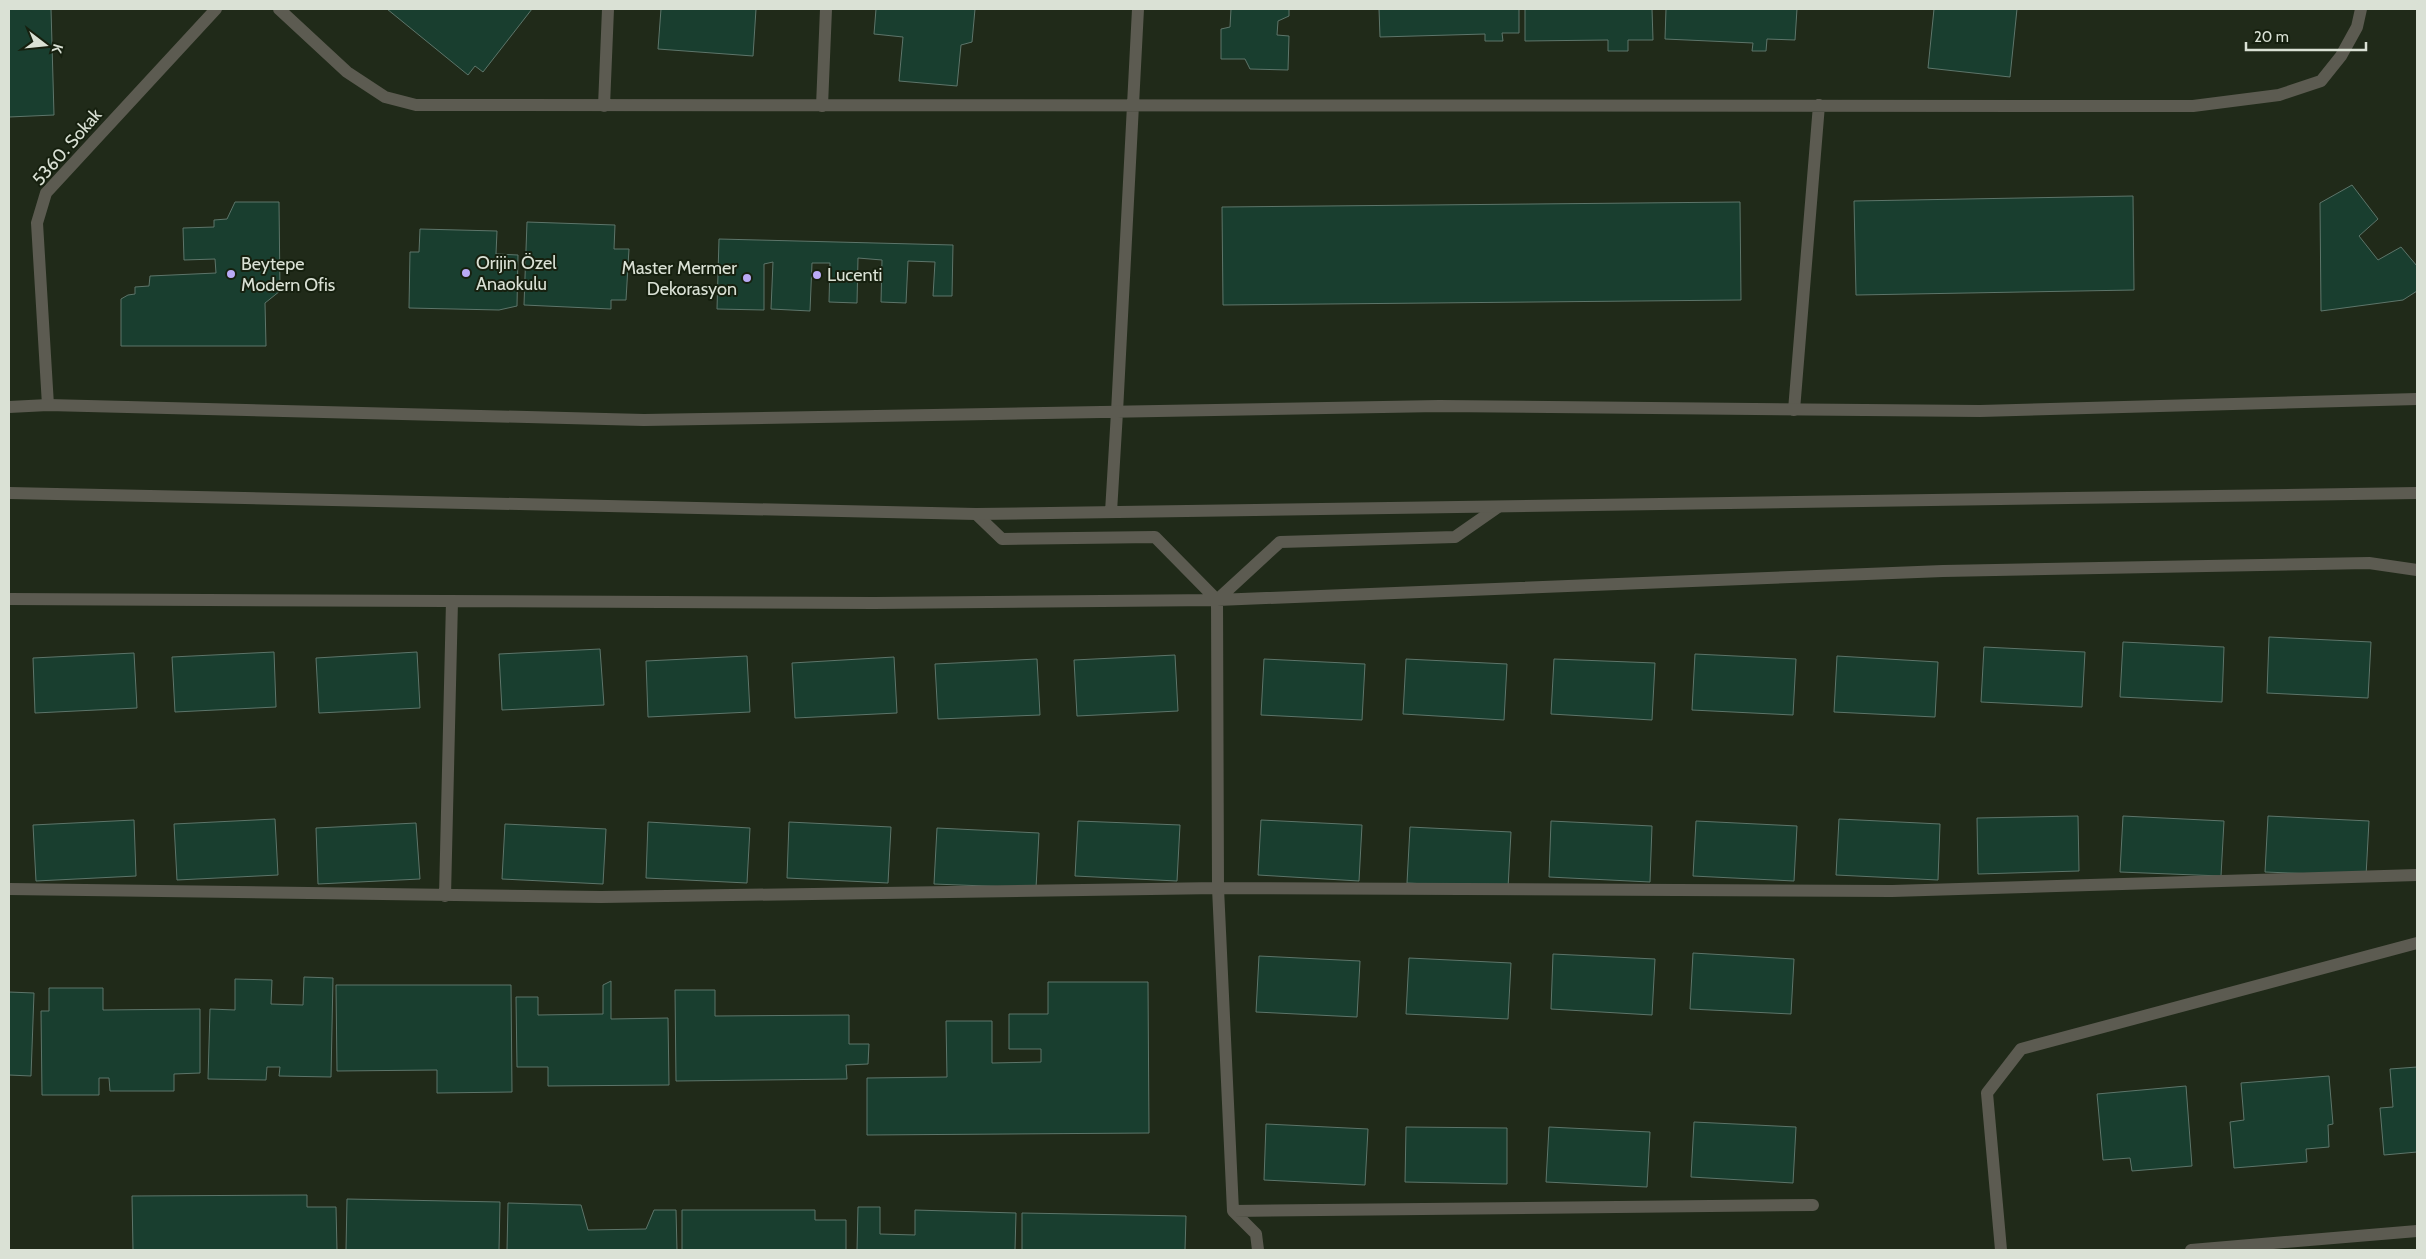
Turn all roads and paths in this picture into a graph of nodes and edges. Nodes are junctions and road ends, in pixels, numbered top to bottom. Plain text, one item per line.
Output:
1 (216, 9) edge
2 (279, 9) edge
3 (608, 9) edge
4 (826, 9) edge
5 (1138, 9) edge
6 (2361, 9) edge
7 (1820, 105) junction
8 (604, 106) junction
9 (822, 106) junction
10 (1133, 106) junction
11 (2417, 399) edge
12 (48, 405) junction
13 (9, 407) edge
14 (1794, 410) junction
15 (1117, 412) junction
16 (9, 492) edge
17 (2417, 493) edge
18 (1498, 507) junction
19 (1111, 512) junction
20 (976, 514) junction
21 (2417, 570) edge
22 (9, 599) edge
23 (1218, 600) junction
24 (452, 601) junction
25 (2417, 875) edge
26 (1218, 888) junction
27 (9, 889) edge
28 (445, 896) junction
29 (2417, 943) edge
30 (1812, 1205) dead end
31 (1232, 1211) junction
32 (2417, 1231) edge
33 (1258, 1250) edge
34 (2001, 1250) edge
35 (2190, 1250) edge

1 - 12 street, 5360. Sokak
2 - 8 street
3 - 8 street
4 - 9 street
5 - 10 street
6 - 7 street
7 - 10 street
7 - 14 street
8 - 9 street
9 - 10 street
10 - 15 street
11 - 14 street
12 - 13 street
12 - 15 street
14 - 15 street
15 - 19 street
16 - 20 street
17 - 18 street
18 - 19 street
18 - 23 street
19 - 20 street
20 - 23 street
21 - 23 street
22 - 24 street
23 - 24 street
23 - 26 street
24 - 28 street
25 - 26 street
26 - 28 street
26 - 31 street
27 - 28 street
29 - 34 street
30 - 31 street
31 - 33 street
32 - 35 street

